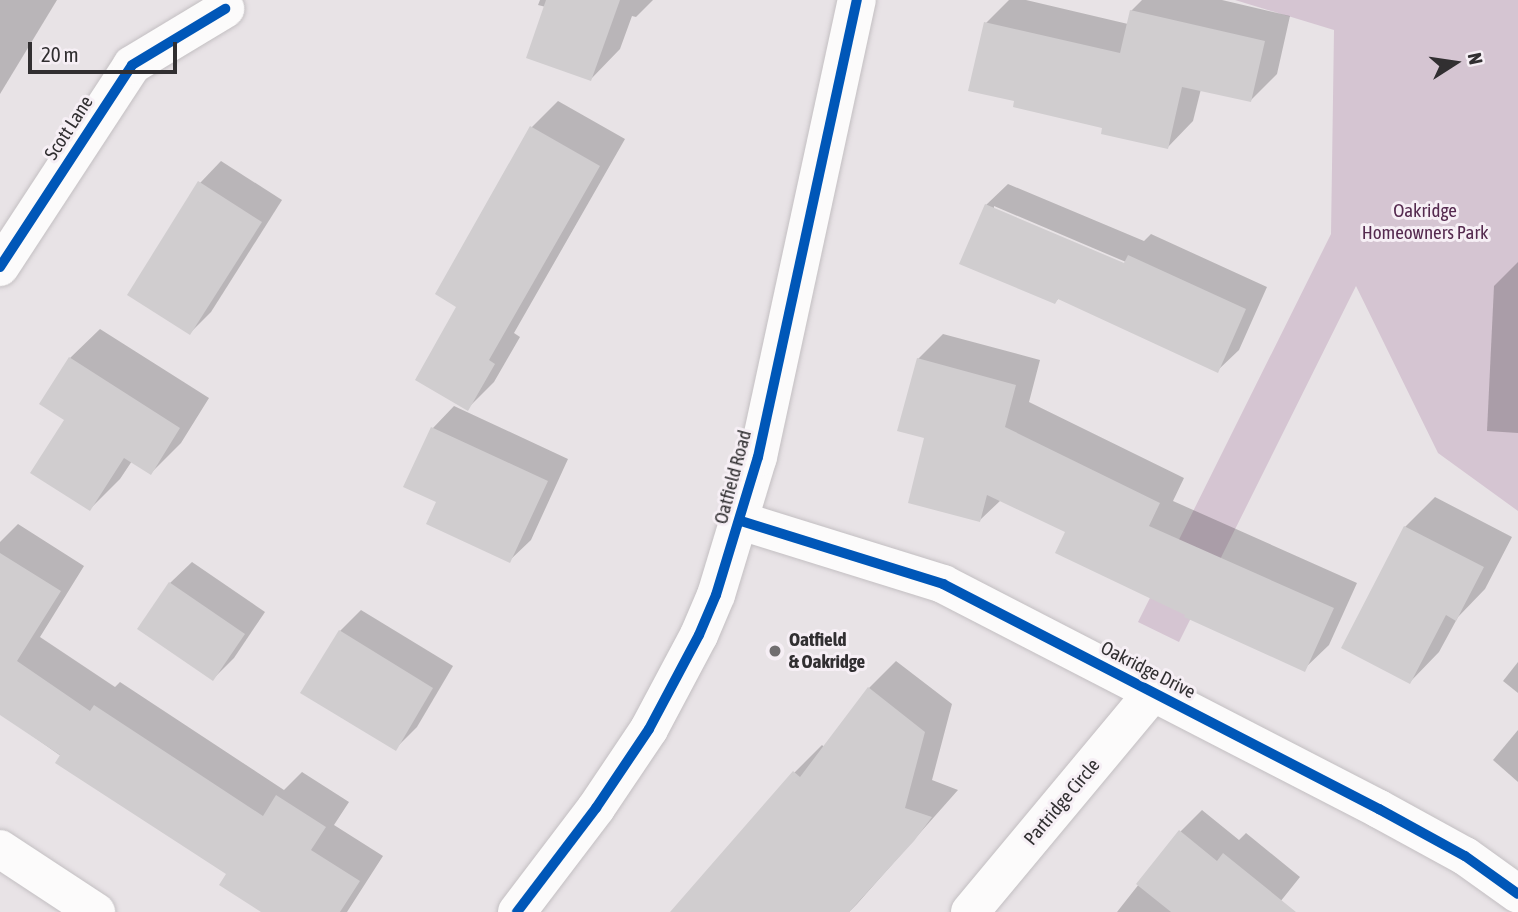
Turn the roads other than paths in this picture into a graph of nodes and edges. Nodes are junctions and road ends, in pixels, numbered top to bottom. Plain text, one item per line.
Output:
1 (857, 0) edge
2 (225, 9) dead end
3 (0, 267) edge
4 (741, 521) junction
5 (1153, 692) junction
6 (0, 849) edge
7 (1518, 894) edge
8 (96, 912) edge
9 (517, 912) edge
10 (970, 912) edge

1 - 4 street, Oatfield Road
2 - 3 street, Scott Lane
4 - 5 street, Oakridge Drive
4 - 9 street, Oatfield Road
5 - 7 street, Oakridge Drive
5 - 10 street, Partridge Circle
6 - 8 street

